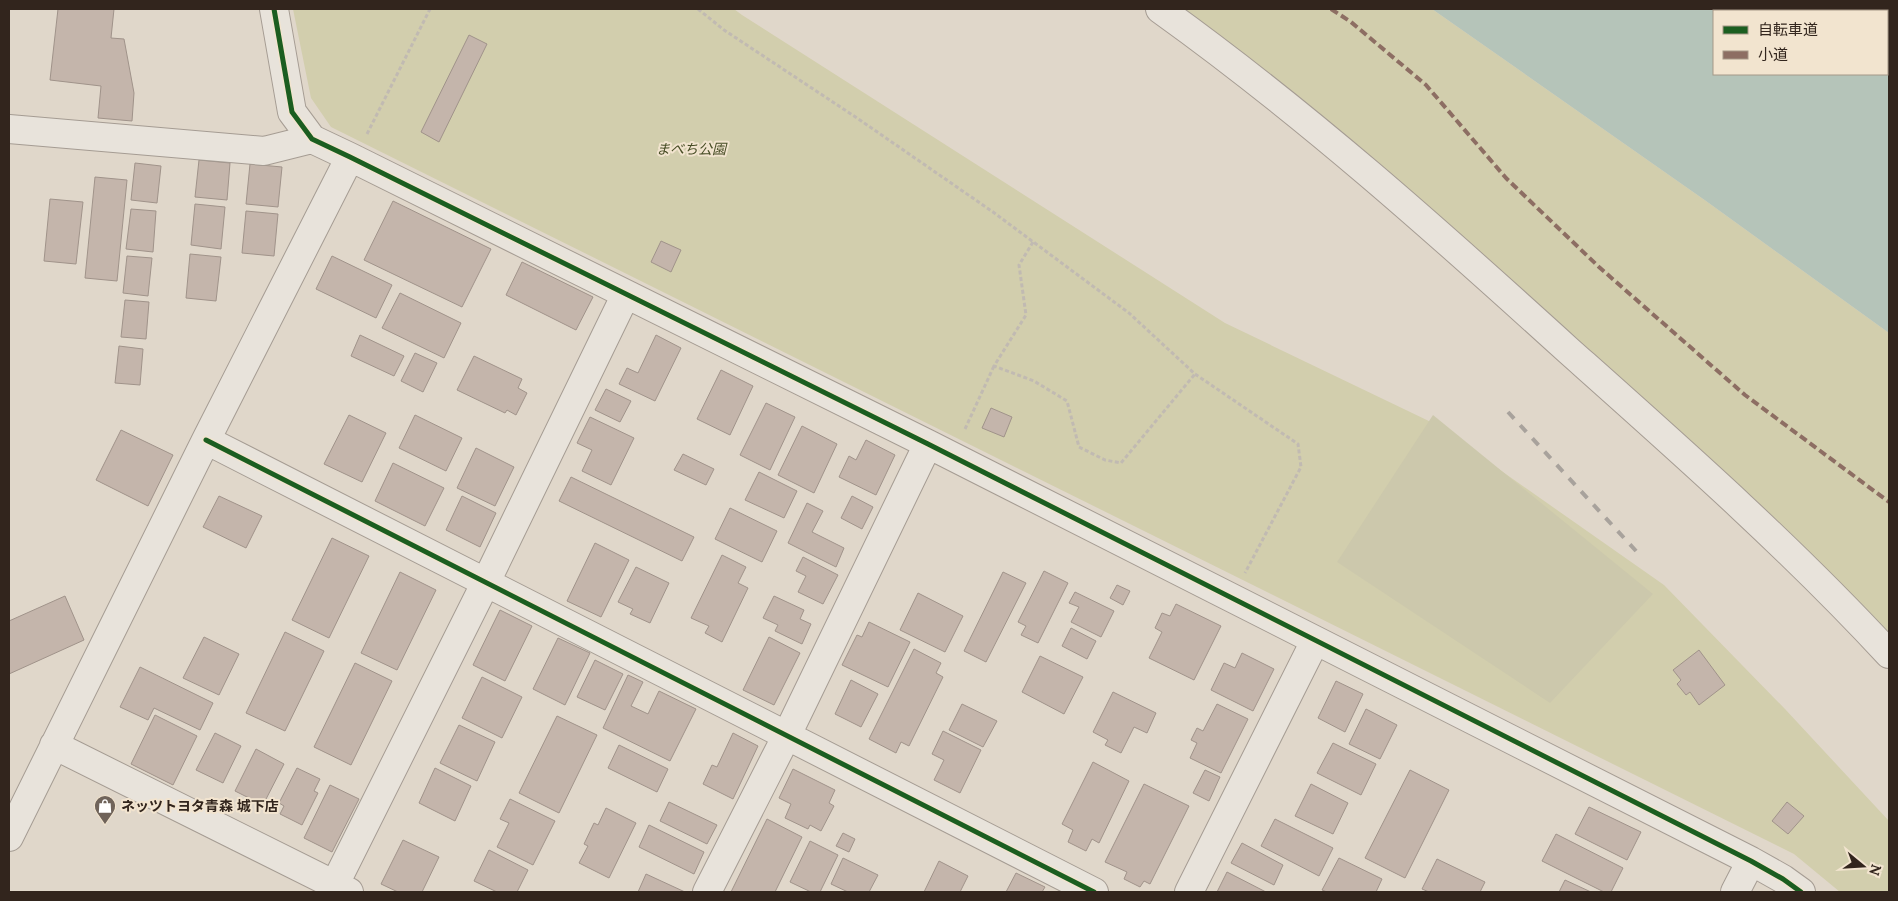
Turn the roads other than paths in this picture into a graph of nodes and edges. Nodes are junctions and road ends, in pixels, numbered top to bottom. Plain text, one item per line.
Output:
1 (274, 9) edge
2 (1160, 9) edge
3 (9, 129) edge
4 (312, 139) junction
5 (350, 156) junction
6 (626, 294) junction
7 (206, 440) junction
8 (928, 444) junction
9 (486, 582) junction
10 (1315, 640) junction
11 (1889, 654) edge
12 (787, 735) junction
13 (54, 746) junction
14 (9, 837) edge
15 (1751, 861) junction
16 (338, 890) edge
17 (707, 892) edge
18 (1094, 892) edge
19 (1189, 892) edge
20 (1735, 892) edge
21 (1800, 892) edge

1 - 4 street
2 - 11 street
3 - 4 street
4 - 5 street
5 - 6 street
5 - 7 street
6 - 8 street
6 - 9 street
7 - 9 street
7 - 13 street
8 - 10 street
8 - 12 street
9 - 12 street
9 - 16 street
10 - 15 street
10 - 19 street
12 - 17 street
12 - 18 street
13 - 14 street
13 - 16 street
15 - 20 street
15 - 21 street

